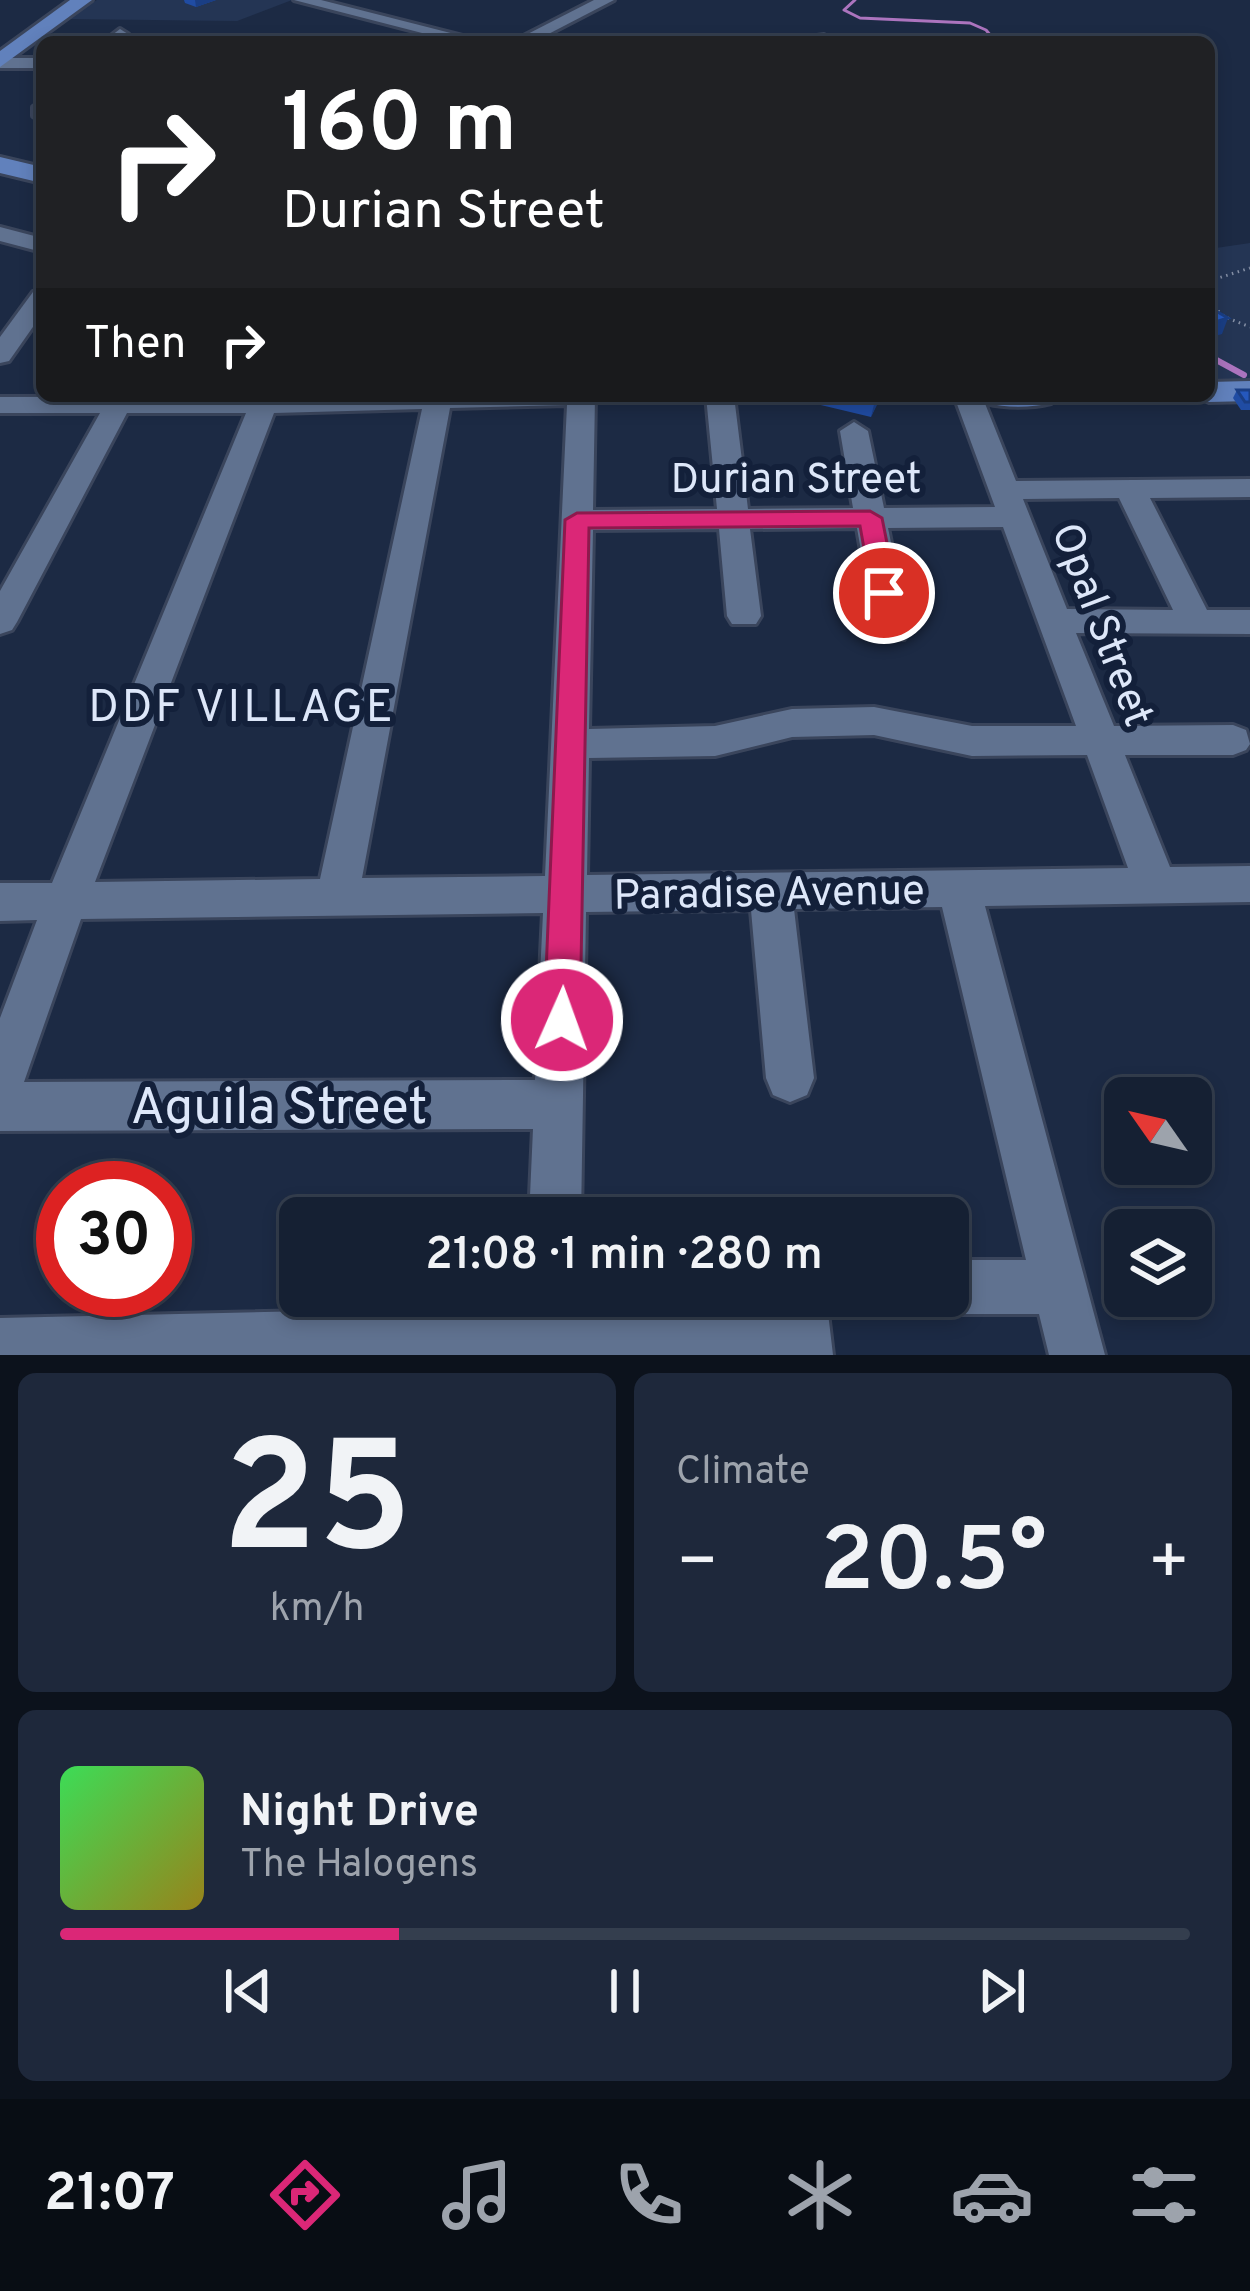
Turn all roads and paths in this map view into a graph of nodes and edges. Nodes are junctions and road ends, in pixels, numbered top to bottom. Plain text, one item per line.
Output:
1 (302, 0) edge
2 (606, 0) edge
3 (625, 0) edge
4 (83, 1) edge
5 (453, 36) edge
6 (551, 36) edge
7 (551, 36) edge
8 (0, 62) edge
9 (36, 63) edge
10 (0, 165) edge
11 (36, 174) edge
12 (0, 234) edge
13 (36, 243) edge
14 (1250, 268) edge
15 (1215, 279) edge
16 (1215, 308) edge
17 (21, 325) edge
18 (1250, 327) edge
19 (0, 355) edge
20 (1250, 391) edge
21 (1215, 392) edge
22 (220, 402) edge
23 (254, 402) edge
24 (437, 402) edge
25 (581, 402) edge
26 (721, 402) edge
27 (970, 402) edge
28 (0, 405) edge
29 (118, 405) junction
30 (854, 431) dead end
31 (1250, 488) edge
32 (1130, 489) junction
33 (1010, 504) junction
34 (870, 518) junction
35 (733, 519) junction
36 (577, 520) junction
37 (744, 616) dead end
38 (1055, 621) junction
39 (1196, 621) junction
40 (0, 622) edge
41 (1250, 622) edge
42 (892, 630) dead end
43 (1101, 740) junction
44 (1233, 740) dead end
45 (573, 744) junction
46 (1250, 884) edge
47 (1156, 886) junction
48 (959, 889) junction
49 (771, 891) junction
50 (567, 894) junction
51 (337, 897) junction
52 (66, 901) junction
53 (0, 902) edge
54 (790, 1078) dead end
55 (0, 1081) edge
56 (558, 1104) junction
57 (0, 1107) edge
58 (555, 1197) edge
59 (969, 1287) edge
60 (1060, 1287) junction
61 (551, 1328) edge
62 (802, 1330) edge
63 (0, 1346) edge
64 (1077, 1355) edge

1 - 5 street
2 - 6 street
3 - 7 street
4 - 8 main road
8 - 9 street
10 - 11 main road
12 - 13 street
14 - 15 path
16 - 18 path
17 - 19 street
20 - 21 main road
22 - 29 street
23 - 52 street
24 - 51 street
25 - 36 street
26 - 35 street
27 - 33 street, Opal Street
28 - 29 street
29 - 40 street
30 - 34 street
31 - 32 street, Durian Street
32 - 33 street, Durian Street
32 - 39 street
33 - 34 street, Durian Street
33 - 38 street, Opal Street
34 - 35 street, Durian Street
34 - 42 street
35 - 36 street, Durian Street
35 - 37 street
36 - 45 street
38 - 39 street
38 - 43 street, Opal Street
39 - 41 street
43 - 44 street
43 - 45 street
43 - 47 street, Opal Street
45 - 50 street
46 - 47 street, Paradise Avenue
47 - 48 street, Paradise Avenue
48 - 49 street, Paradise Avenue
48 - 60 street
49 - 50 street, Paradise Avenue
49 - 54 street
50 - 51 street, Paradise Avenue
50 - 56 street
51 - 52 street, Paradise Avenue
52 - 53 street, Paradise Avenue
52 - 55 street
56 - 57 street, Aguila Street
56 - 58 street
59 - 60 street
60 - 64 street
61 - 62 street
61 - 63 street

